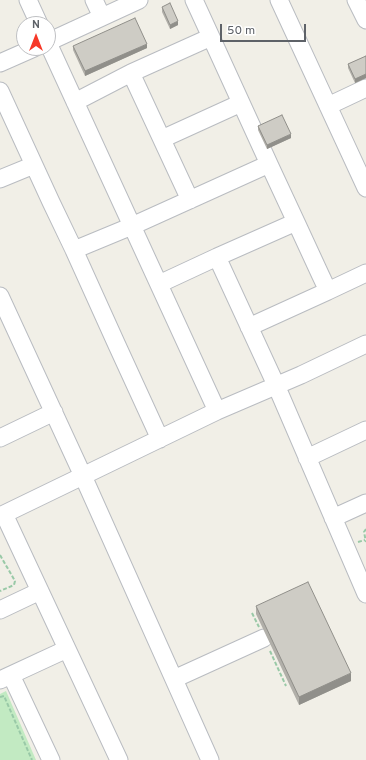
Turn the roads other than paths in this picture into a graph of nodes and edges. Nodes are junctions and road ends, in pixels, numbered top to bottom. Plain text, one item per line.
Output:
1 (28, 0) edge
2 (94, 0) edge
3 (139, 0) edge
4 (194, 0) edge
5 (279, 0) edge
6 (356, 0) edge
7 (35, 16) edge
8 (102, 17) junction
9 (366, 20) edge
10 (211, 37) junction
11 (56, 38) edge
12 (16, 56) edge
13 (54, 56) edge
14 (0, 63) edge
15 (131, 73) junction
16 (366, 88) edge
17 (0, 91) edge
18 (75, 102) junction
19 (241, 103) junction
20 (328, 106) junction
21 (162, 139) junction
22 (269, 164) junction
23 (34, 165) junction
24 (0, 179) edge
25 (366, 188) edge
26 (190, 200) junction
27 (296, 222) junction
28 (132, 226) junction
29 (74, 250) junction
30 (217, 257) junction
31 (366, 273) edge
32 (159, 284) junction
33 (328, 291) junction
34 (0, 296) edge
35 (249, 327) junction
36 (366, 344) edge
37 (276, 385) junction
38 (217, 411) junction
39 (54, 412) junction
40 (366, 430) edge
41 (0, 438) edge
42 (160, 439) junction
43 (307, 458) junction
44 (83, 476) junction
45 (366, 503) edge
46 (2, 515) edge
47 (333, 518) junction
48 (365, 588) edge
49 (40, 591) junction
50 (0, 610) edge
51 (264, 638) dead end
52 (67, 649) junction
53 (6, 677) edge
54 (174, 679) junction
55 (52, 760) edge
56 (119, 760) edge
57 (210, 760) edge

1 - 7 street
2 - 8 street
3 - 8 street
4 - 10 street
5 - 20 street
6 - 9 street
8 - 11 street
10 - 15 street
10 - 19 street
12 - 14 street
13 - 18 street
15 - 18 street
15 - 21 street
16 - 20 street
17 - 23 street
18 - 28 street
19 - 21 street
19 - 22 street
20 - 25 street
21 - 26 street
22 - 26 street
22 - 27 street
23 - 24 street
23 - 29 street
26 - 28 street
27 - 30 street
27 - 33 street
28 - 29 street
28 - 32 street
29 - 42 street
30 - 32 street
30 - 35 street
31 - 33 street
32 - 38 street
33 - 35 street
34 - 39 street
35 - 37 street
36 - 37 street
37 - 38 street
37 - 43 street
38 - 42 street
39 - 41 street
39 - 44 street
40 - 43 street
42 - 44 street
43 - 47 street
44 - 46 street
44 - 54 street
45 - 47 street
46 - 49 street
47 - 48 street
49 - 50 street
49 - 52 street
51 - 54 street
52 - 53 street
52 - 56 street
53 - 55 street
54 - 57 street

